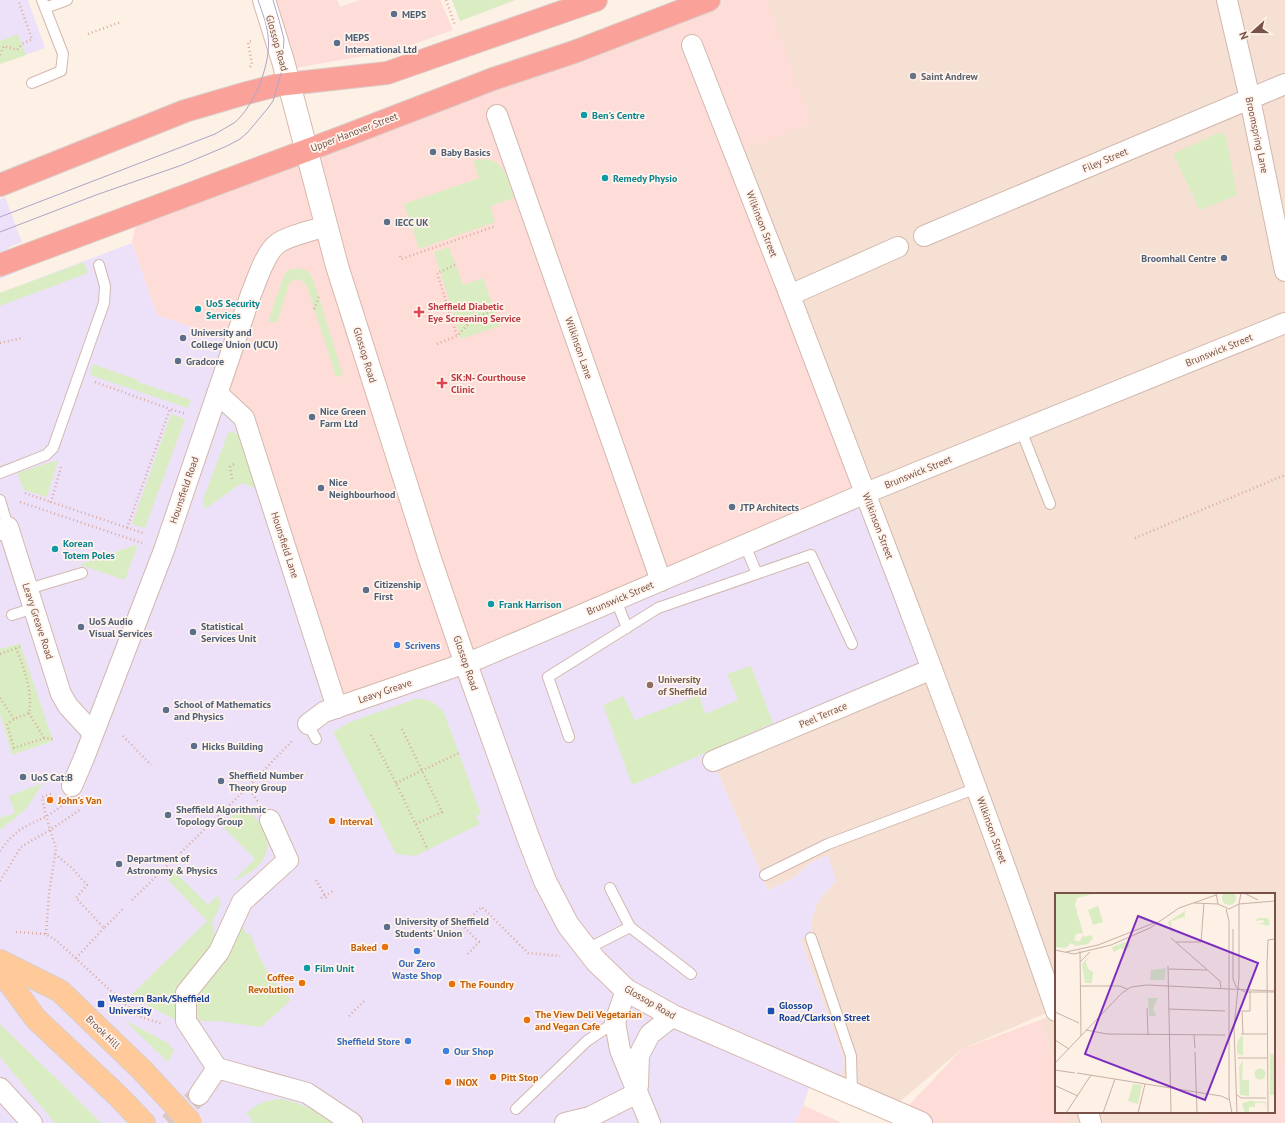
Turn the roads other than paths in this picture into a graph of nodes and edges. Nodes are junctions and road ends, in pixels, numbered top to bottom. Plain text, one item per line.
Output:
1 (67, 0) edge
2 (264, 0) edge
3 (596, 0) edge
4 (709, 0) edge
5 (1227, 0) edge
6 (44, 4) edge
7 (692, 45) dead end
8 (32, 83) dead end
9 (288, 84) junction
10 (1285, 84) edge
11 (1250, 99) junction
12 (497, 115) dead end
13 (306, 151) junction
14 (0, 185) edge
15 (327, 226) junction
16 (924, 236) dead end
17 (898, 247) dead end
18 (0, 265) edge
19 (99, 265) dead end
20 (1285, 271) edge
21 (790, 295) junction
22 (1285, 323) edge
23 (217, 393) junction
24 (1021, 430) junction
25 (0, 472) edge
26 (866, 493) junction
27 (0, 500) edge
28 (1050, 504) dead end
29 (4, 528) edge
30 (745, 545) junction
31 (82, 573) dead end
32 (757, 574) junction
33 (661, 581) junction
34 (28, 589) junction
35 (616, 600) junction
36 (34, 608) junction
37 (12, 615) dead end
38 (627, 628) junction
39 (852, 644) dead end
40 (466, 664) junction
41 (932, 669) junction
42 (337, 708) junction
43 (312, 731) road end
44 (93, 733) junction
45 (569, 737) dead end
46 (713, 761) dead end
47 (72, 786) road end
48 (977, 788) junction
49 (270, 820) dead end
50 (765, 875) dead end
51 (610, 888) dead end
52 (630, 927) junction
53 (811, 938) dead end
54 (587, 949) junction
55 (0, 961) edge
56 (0, 970) edge
57 (691, 974) dead end
58 (626, 990) junction
59 (1055, 1006) edge
60 (673, 1016) junction
61 (615, 1022) junction
62 (217, 1068) junction
63 (0, 1088) edge
64 (638, 1094) junction
65 (852, 1094) junction
66 (199, 1095) tunnel mouth
67 (516, 1109) dead end
68 (1088, 1113) edge
69 (32, 1123) edge
70 (144, 1123) edge
71 (191, 1123) edge
72 (352, 1123) edge
73 (565, 1123) edge
74 (648, 1123) edge
75 (921, 1123) edge
76 (1091, 1123) edge

1 - 6 lane
2 - 9 main road, Glossop Road
3 - 9 highway
4 - 13 highway, Upper Hanover Street
5 - 11 street, Broomspring Lane
6 - 8 lane
7 - 21 street, Wilkinson Street
9 - 13 main road, Glossop Road
9 - 14 highway
10 - 11 street, Filey Street
11 - 16 street, Filey Street
11 - 20 street, Broomspring Lane
12 - 33 street, Wilkinson Lane
13 - 15 main road, Glossop Road
13 - 18 highway, Upper Hanover Street
15 - 23 street, Hounsfield Road
15 - 40 main road, Glossop Road
17 - 21 street
19 - 25 lane
21 - 26 street, Wilkinson Street
22 - 24 street, Brunswick Street
23 - 42 street, Hounsfield Lane
23 - 44 street, Hounsfield Road
24 - 26 street, Brunswick Street
24 - 28 lane
26 - 30 street, Brunswick Street
26 - 41 street, Wilkinson Street
27 - 29 lane, Leavy Greave Road
29 - 34 street, Leavy Greave Road
30 - 32 lane
30 - 33 street, Brunswick Street
31 - 34 lane
32 - 38 lane
32 - 39 lane
33 - 35 street, Brunswick Street
34 - 36 street, Leavy Greave Road
35 - 38 lane
35 - 40 street, Brunswick Street
36 - 37 lane
36 - 44 street, Leavy Greave Road
38 - 45 lane
40 - 42 street, Leavy Greave
40 - 54 main road, Glossop Road
41 - 46 street, Peel Terrace
41 - 48 street, Wilkinson Street
42 - 43 street, Leavy Greave
44 - 47 street, Hounsfield Road
48 - 50 lane
48 - 59 street, Wilkinson Street
49 - 62 street
51 - 52 lane
52 - 54 lane
52 - 57 lane
53 - 65 lane
54 - 58 main road, Glossop Road
55 - 71 main road, Brook Hill, bridge
56 - 70 main road
58 - 60 main road, Glossop Road
58 - 61 street
60 - 64 street
60 - 65 main road, Glossop Road
61 - 64 street
61 - 67 lane
62 - 66 street
62 - 72 street
63 - 69 street
64 - 73 street
64 - 74 street
65 - 75 main road, Glossop Road
68 - 76 street

